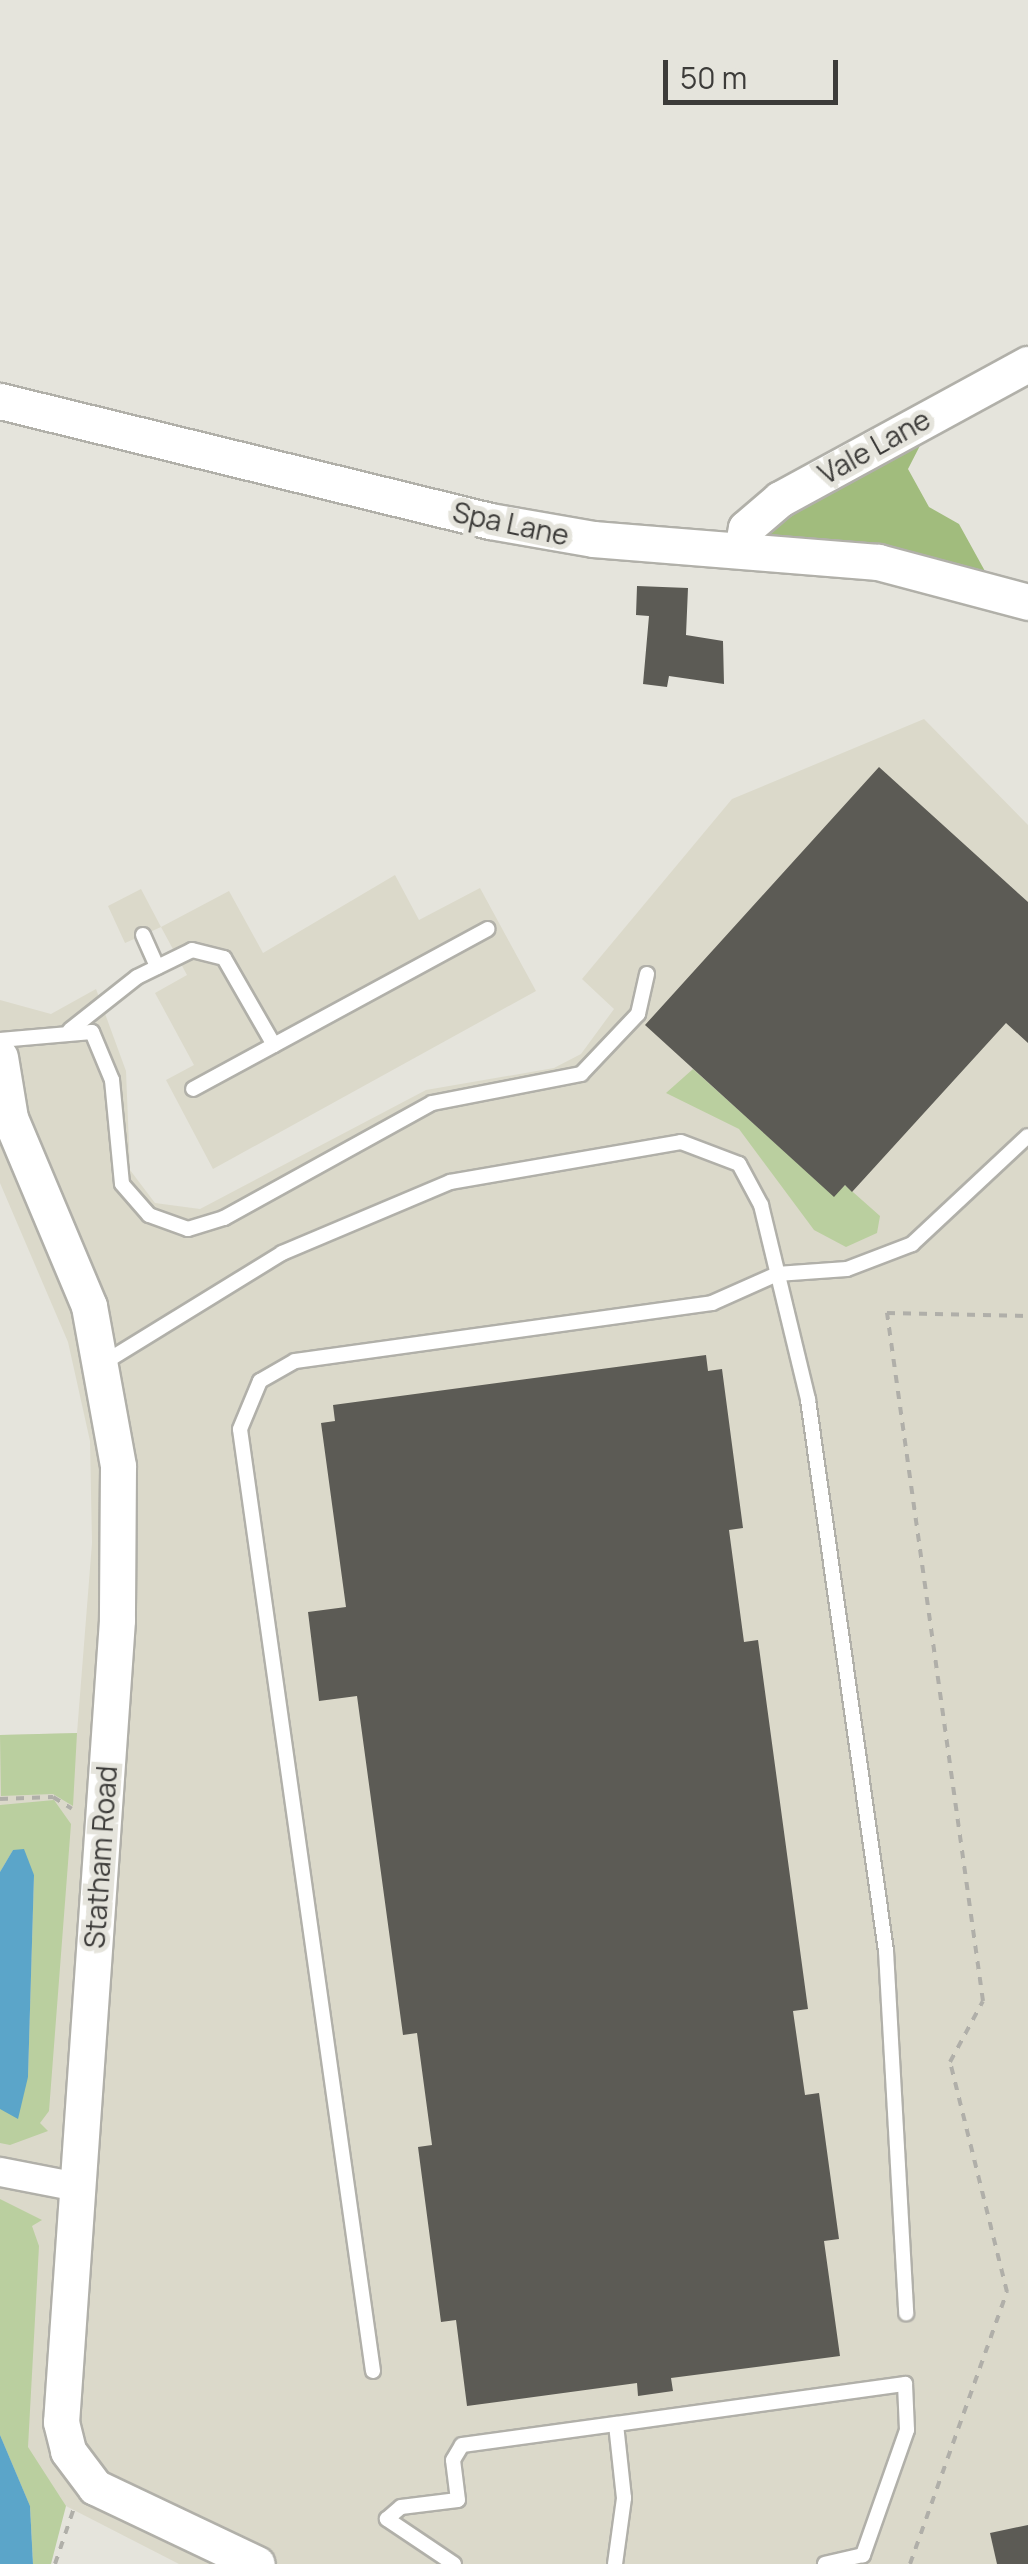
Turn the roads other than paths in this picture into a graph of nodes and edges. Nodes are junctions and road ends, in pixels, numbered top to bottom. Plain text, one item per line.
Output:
1 (1028, 364) edge
2 (0, 401) edge
3 (742, 550) junction
4 (1028, 602) edge
5 (488, 929) dead end
6 (142, 935) dead end
7 (157, 967) junction
8 (646, 974) dead end
9 (70, 1030) junction
10 (0, 1040) edge
11 (274, 1045) junction
12 (0, 1057) edge
13 (193, 1089) dead end
14 (1028, 1136) edge
15 (777, 1274) junction
16 (104, 1362) junction
17 (0, 2172) edge
18 (76, 2187) junction
19 (906, 2313) dead end
20 (374, 2371) dead end
21 (616, 2424) junction
22 (256, 2564) edge
23 (454, 2564) edge
24 (615, 2564) edge
25 (825, 2564) edge

1 - 3 street, Vale Lane
2 - 3 street, Spa Lane
3 - 4 street, Spa Lane
5 - 11 lane
6 - 7 lane
7 - 9 lane
7 - 11 lane
8 - 9 lane
9 - 10 lane
11 - 13 lane
12 - 16 street, Statham Road
14 - 15 lane
15 - 16 lane
15 - 19 lane
15 - 20 lane
16 - 18 street, Statham Road
17 - 18 street
18 - 22 street, Statham Road
21 - 23 lane
21 - 24 lane
21 - 25 lane

